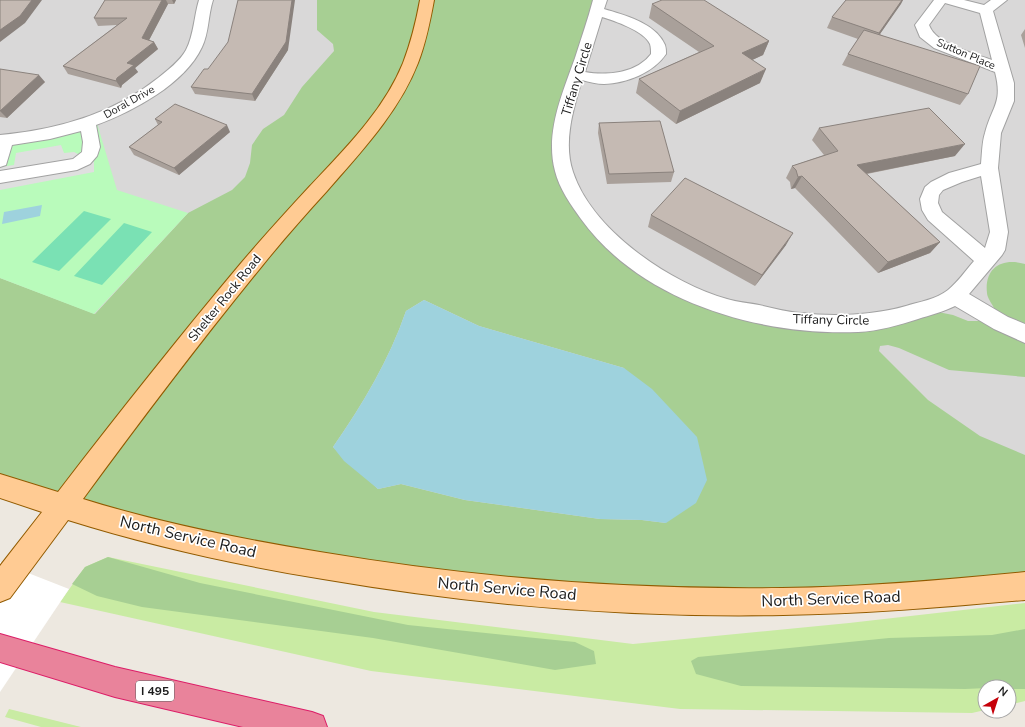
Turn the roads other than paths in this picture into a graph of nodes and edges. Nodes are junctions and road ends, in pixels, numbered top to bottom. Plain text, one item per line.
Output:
1 (206, 0) edge
2 (427, 0) edge
3 (941, 0) edge
4 (948, 0) edge
5 (598, 5) edge
6 (993, 5) edge
7 (1001, 69) junction
8 (577, 75) junction
9 (87, 123) junction
10 (3, 141) edge
11 (0, 161) edge
12 (989, 168) junction
13 (0, 177) edge
14 (987, 260) junction
15 (955, 296) junction
16 (1025, 334) edge
17 (0, 486) edge
18 (62, 507) junction
19 (1025, 586) edge
20 (0, 588) edge
21 (0, 648) edge
22 (312, 727) edge

1 - 9 street, Doral Drive
2 - 18 main road, Shelter Rock Road
3 - 7 street, Sutton Place
4 - 6 street
5 - 8 street, Tiffany Circle
5 - 8 street
6 - 7 street, Tiffany Circle
7 - 12 street, Tiffany Circle
8 - 15 street, Tiffany Circle
9 - 10 street, Doral Drive
9 - 13 street
10 - 11 street
12 - 14 street, Tiffany Circle
12 - 14 street
14 - 15 street, Tiffany Circle
15 - 16 street
17 - 18 main road, North Service Road
18 - 19 main road, North Service Road
18 - 20 main road, Shelter Rock Road
21 - 22 highway, I 495

